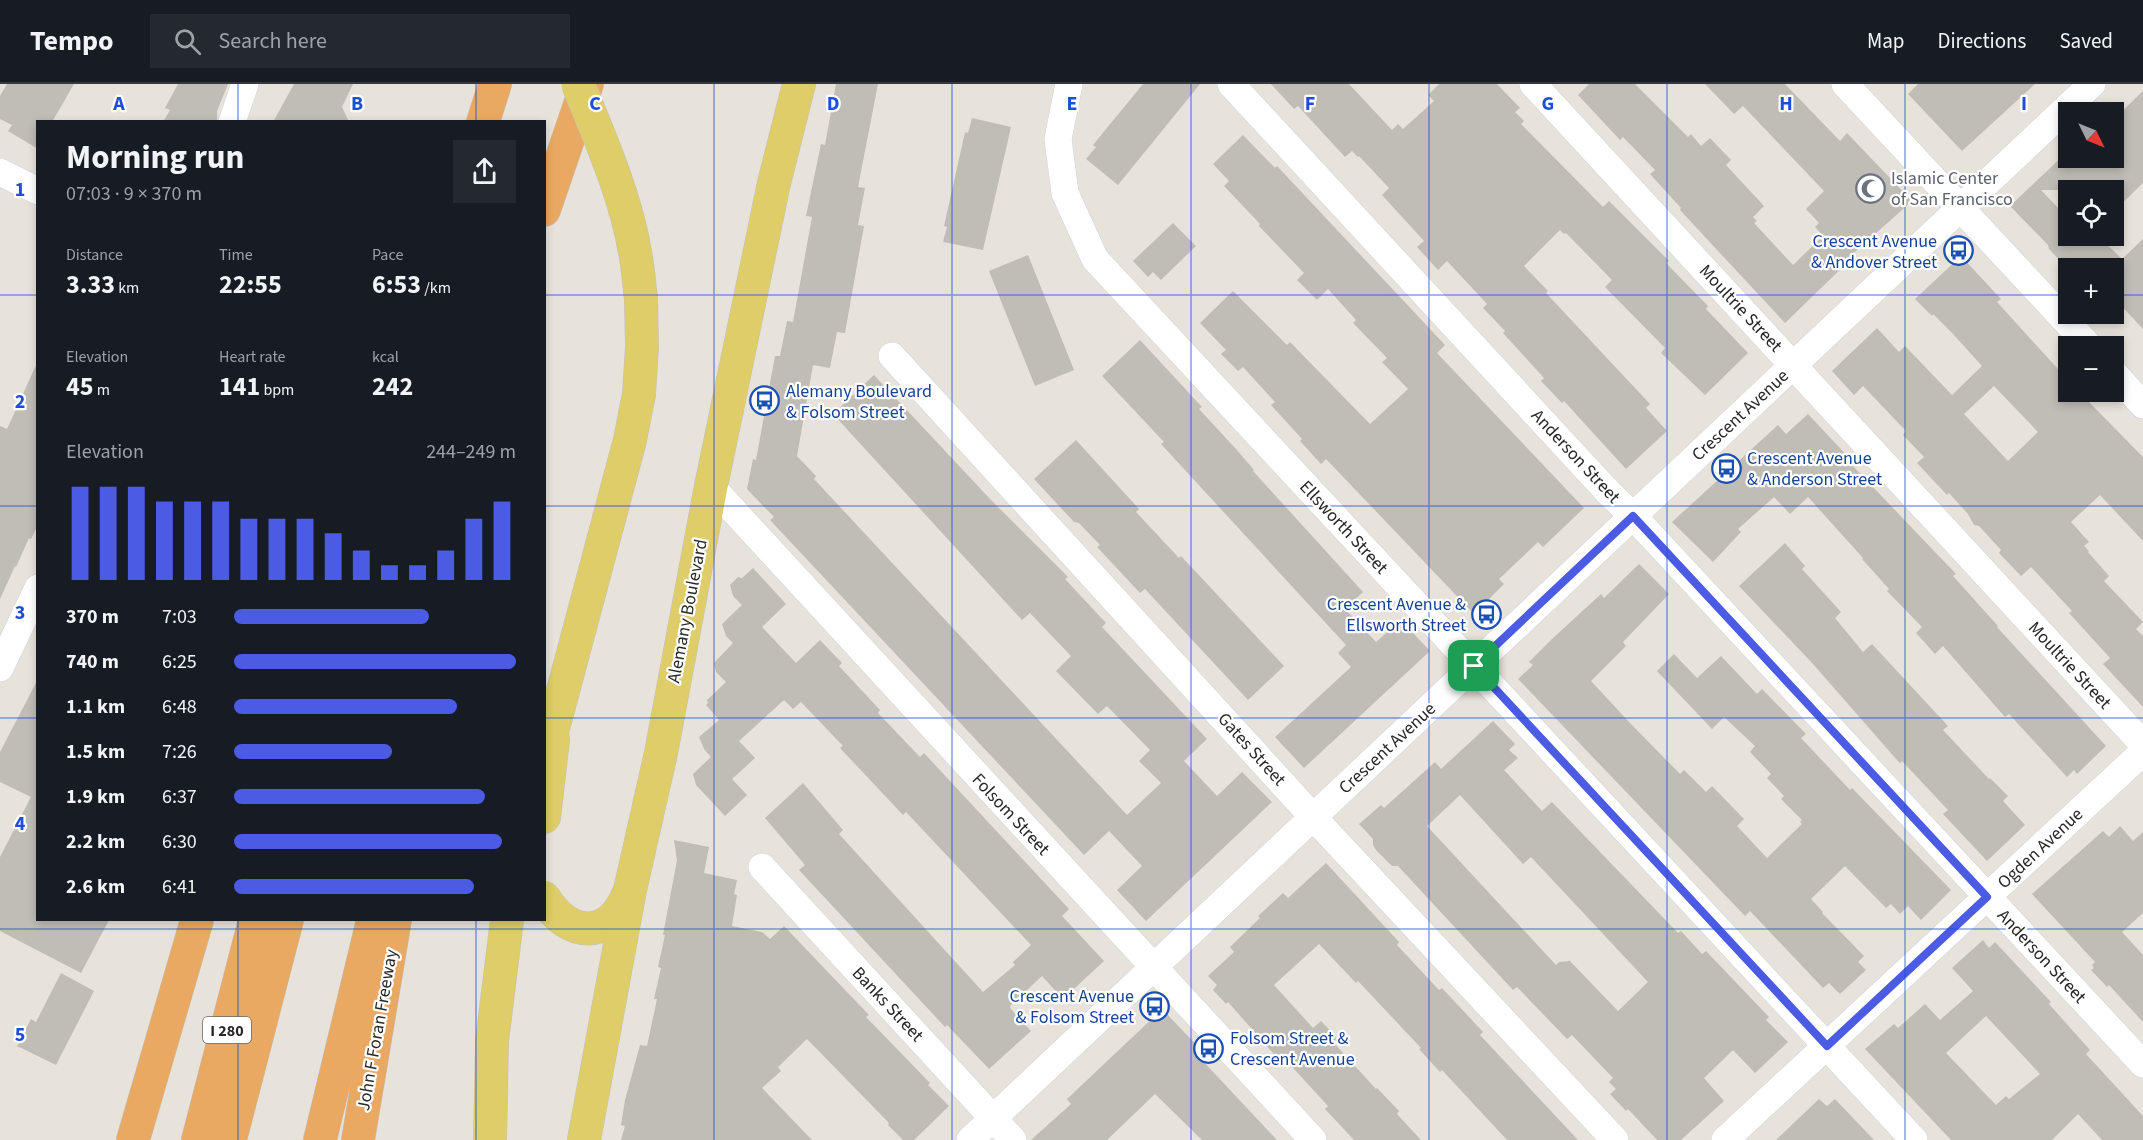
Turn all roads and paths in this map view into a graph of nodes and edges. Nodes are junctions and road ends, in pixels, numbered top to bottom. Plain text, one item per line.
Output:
1 (245, 84) edge
2 (578, 84) edge
3 (586, 84) edge
4 (800, 84) edge
5 (1069, 84) edge
6 (1231, 84) edge
7 (1533, 84) edge
8 (1845, 84) edge
9 (2091, 84) edge
10 (233, 120) edge
11 (0, 172) edge
12 (36, 190) edge
13 (546, 204) edge
14 (1960, 208) junction
15 (2080, 336) edge
16 (892, 356) dead end
17 (1793, 365) junction
18 (2124, 384) edge
19 (2143, 405) edge
20 (711, 486) junction
21 (1633, 516) junction
22 (36, 592) edge
23 (1474, 666) junction
24 (0, 668) edge
25 (555, 723) junction
26 (2143, 744) edge
27 (2143, 752) edge
28 (546, 755) edge
29 (546, 801) edge
30 (1313, 817) junction
31 (762, 867) dead end
32 (630, 890) junction
33 (1987, 897) junction
34 (546, 901) edge
35 (197, 921) edge
36 (255, 921) edge
37 (287, 921) edge
38 (373, 921) edge
39 (395, 921) edge
40 (395, 921) edge
41 (507, 921) edge
42 (1153, 968) junction
43 (1827, 1046) junction
44 (2143, 1064) edge
45 (993, 1118) junction
46 (133, 1140) edge
47 (198, 1140) edge
48 (230, 1140) edge
49 (320, 1140) edge
50 (358, 1140) edge
51 (367, 1140) edge
52 (490, 1140) edge
53 (584, 1140) edge
54 (970, 1140) edge
55 (1013, 1140) edge
56 (1313, 1140) edge
57 (1615, 1140) edge
58 (1725, 1140) edge
59 (1914, 1140) edge

1 - 10 street
2 - 25 main road, bridge
3 - 13 highway
4 - 20 main road, Alemany Boulevard
5 - 23 street, Ellsworth Street
6 - 21 street, Anderson Street
7 - 17 street, Moultrie Street
8 - 14 street
9 - 14 street, Crescent Avenue
11 - 12 street
14 - 15 street
14 - 17 street, Crescent Avenue
16 - 30 street, Gates Street
17 - 21 street, Crescent Avenue
17 - 26 street, Moultrie Street
18 - 19 street
20 - 32 main road, Alemany Boulevard
20 - 42 street, Folsom Street
21 - 23 street, Crescent Avenue
21 - 33 street, Anderson Street
22 - 24 street
23 - 30 street, Crescent Avenue
23 - 43 street, Ellsworth Street
25 - 28 main road
25 - 29 main road
27 - 33 street, Ogden Avenue
30 - 42 street, Crescent Avenue
30 - 57 street, Gates Street
31 - 45 street, Banks Street
32 - 34 main road
32 - 53 main road, Alemany Boulevard
33 - 43 street, Ogden Avenue
33 - 44 street, Anderson Street
35 - 46 highway
36 - 47 highway, I 280
37 - 48 highway
38 - 49 highway
39 - 50 highway, John F Foran Freeway
40 - 51 highway
41 - 52 main road
42 - 45 street, Crescent Avenue
42 - 56 street, Folsom Street
43 - 58 street, Ogden Avenue
43 - 59 street, Ellsworth Street
45 - 54 street, Crescent Avenue
45 - 55 street, Banks Street

